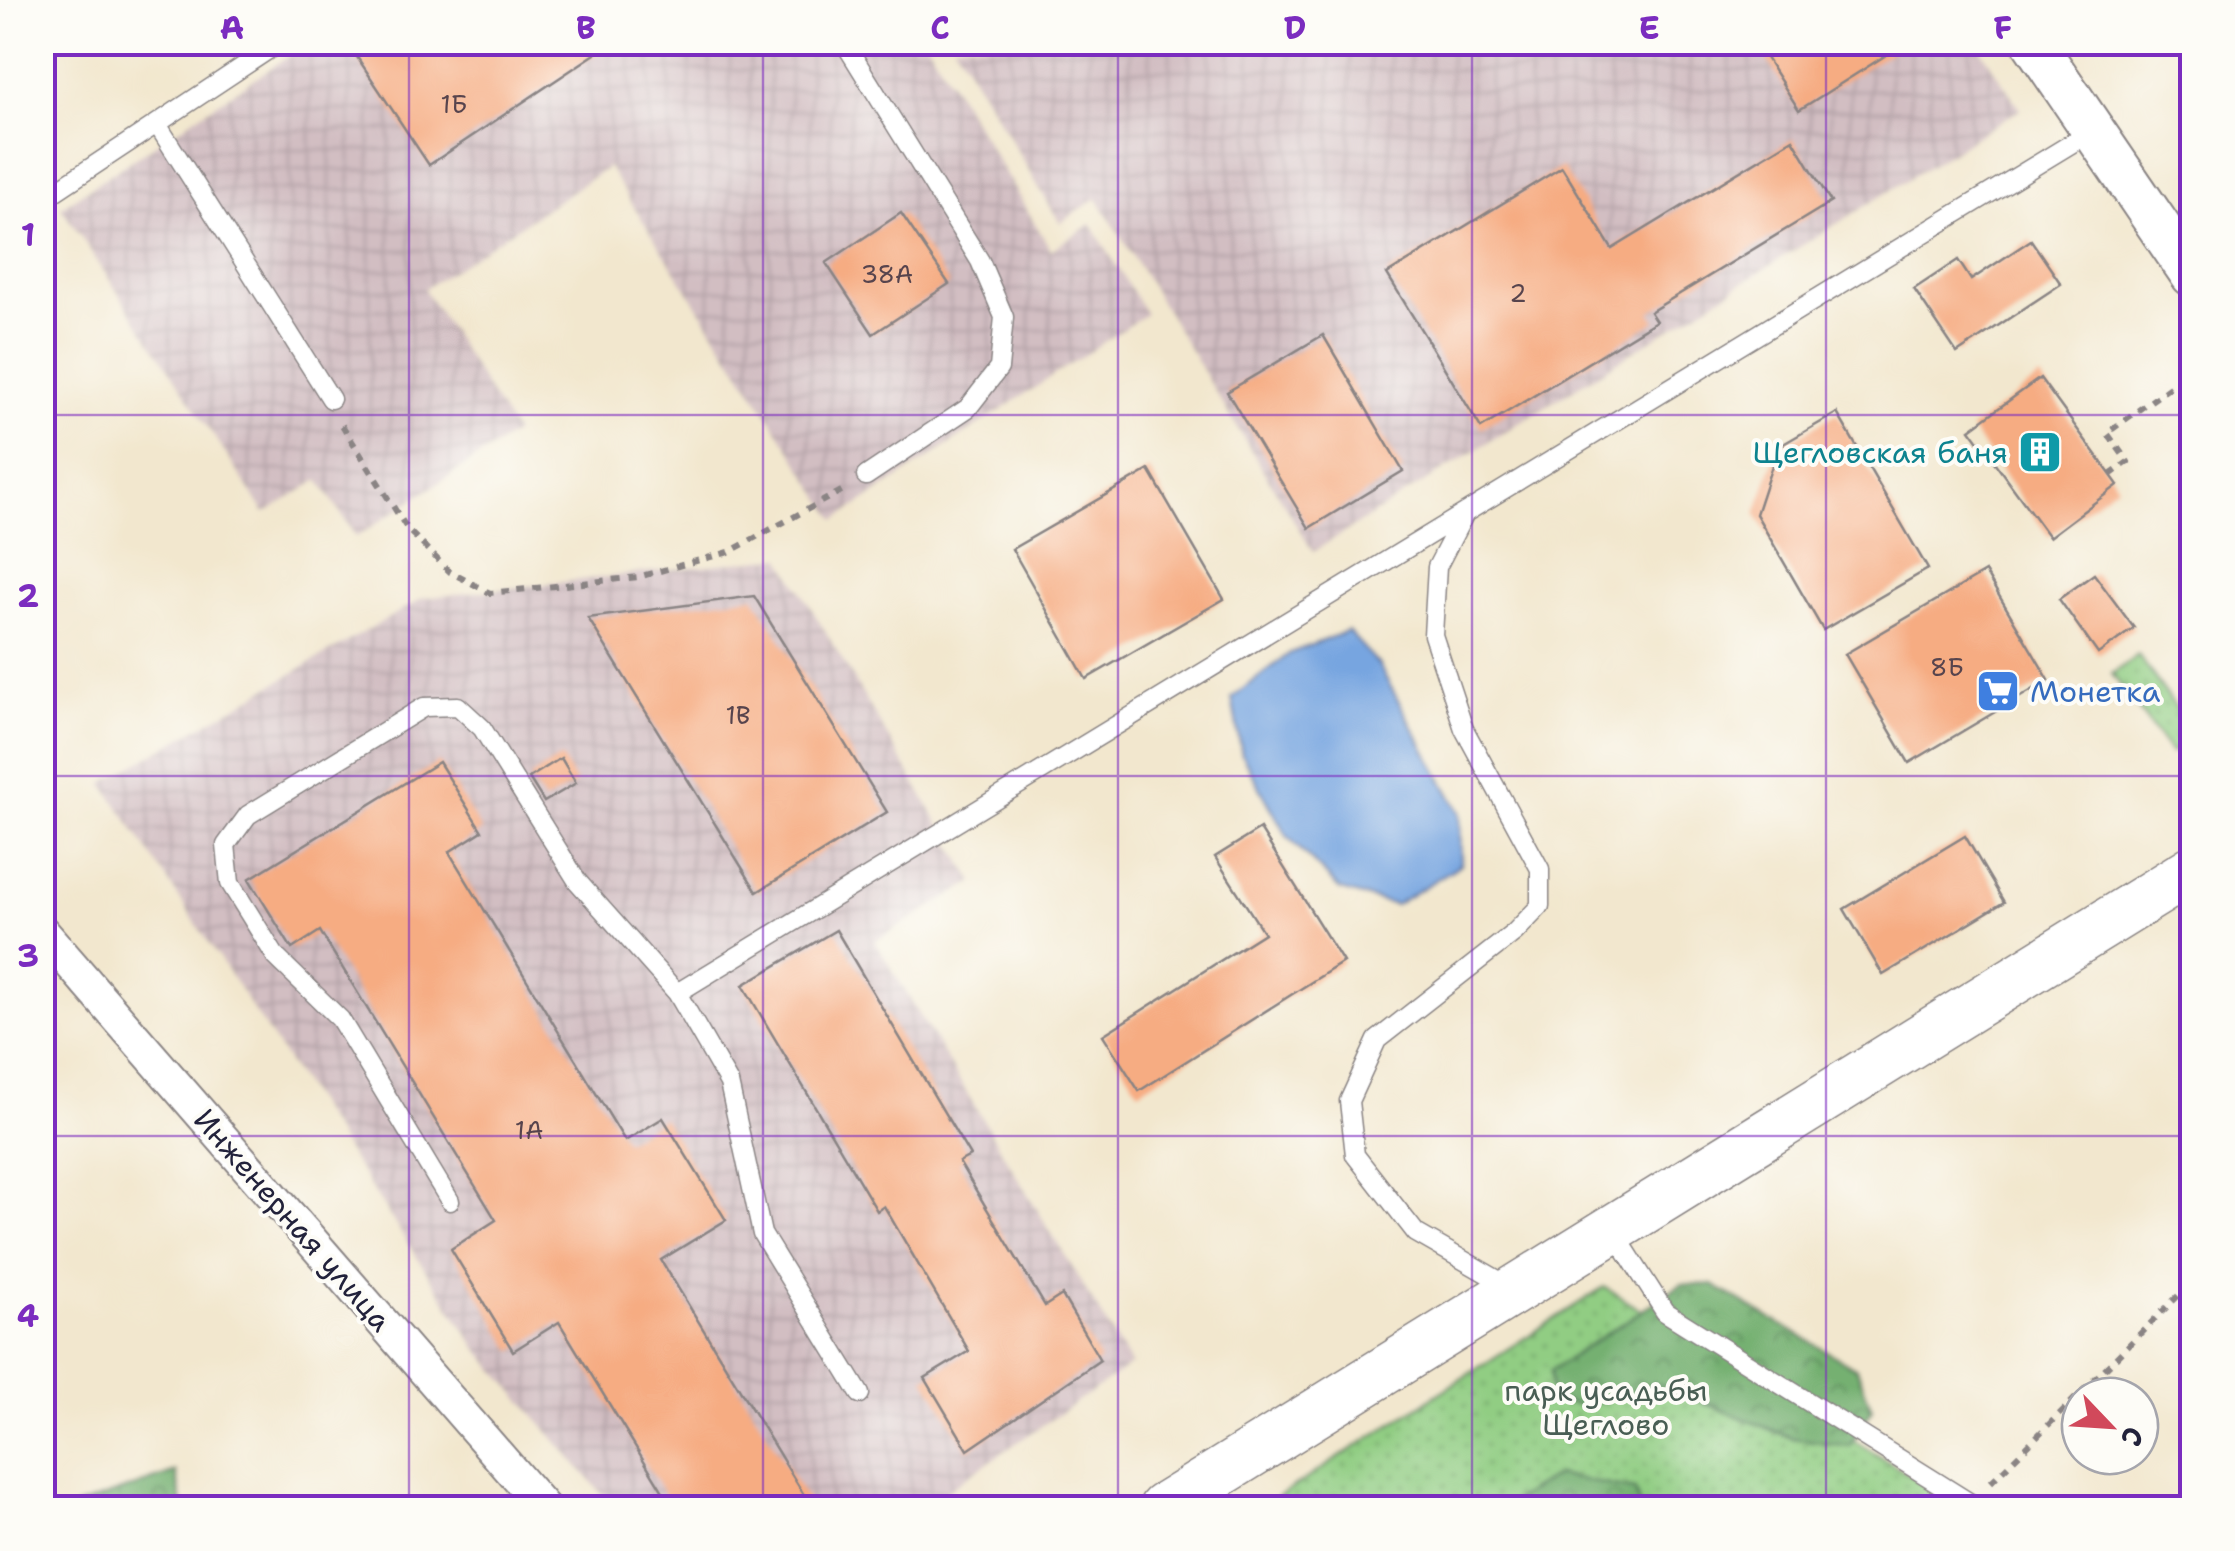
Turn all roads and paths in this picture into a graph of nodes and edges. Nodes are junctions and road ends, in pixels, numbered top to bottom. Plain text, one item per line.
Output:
1 (280, 42) edge
2 (844, 42) edge
3 (2033, 42) edge
4 (2184, 42) edge
5 (2192, 46) edge
6 (157, 124) junction
7 (2092, 130) junction
8 (42, 200) edge
9 (2192, 275) edge
10 (2192, 371) edge
11 (331, 399) joint
12 (2110, 475) dead end
13 (866, 476) joint
14 (1466, 512) junction
15 (2192, 870) edge
16 (42, 930) edge
17 (677, 993) junction
18 (450, 1201) dead end
19 (1613, 1231) junction
20 (2192, 1282) edge
21 (1516, 1290) junction
22 (860, 1394) dead end
23 (1975, 1505) edge
24 (544, 1508) edge
25 (1163, 1508) edge

1 - 6 lane
2 - 13 lane
3 - 7 street
4 - 5 path
6 - 8 lane
6 - 11 lane
7 - 9 street
7 - 14 lane
10 - 12 path
11 - 13 path
14 - 17 lane
14 - 21 lane
15 - 19 main road
16 - 24 street, Инженерная улица
17 - 18 lane
17 - 22 lane
19 - 21 main road
19 - 23 lane
20 - 23 path
21 - 25 main road

